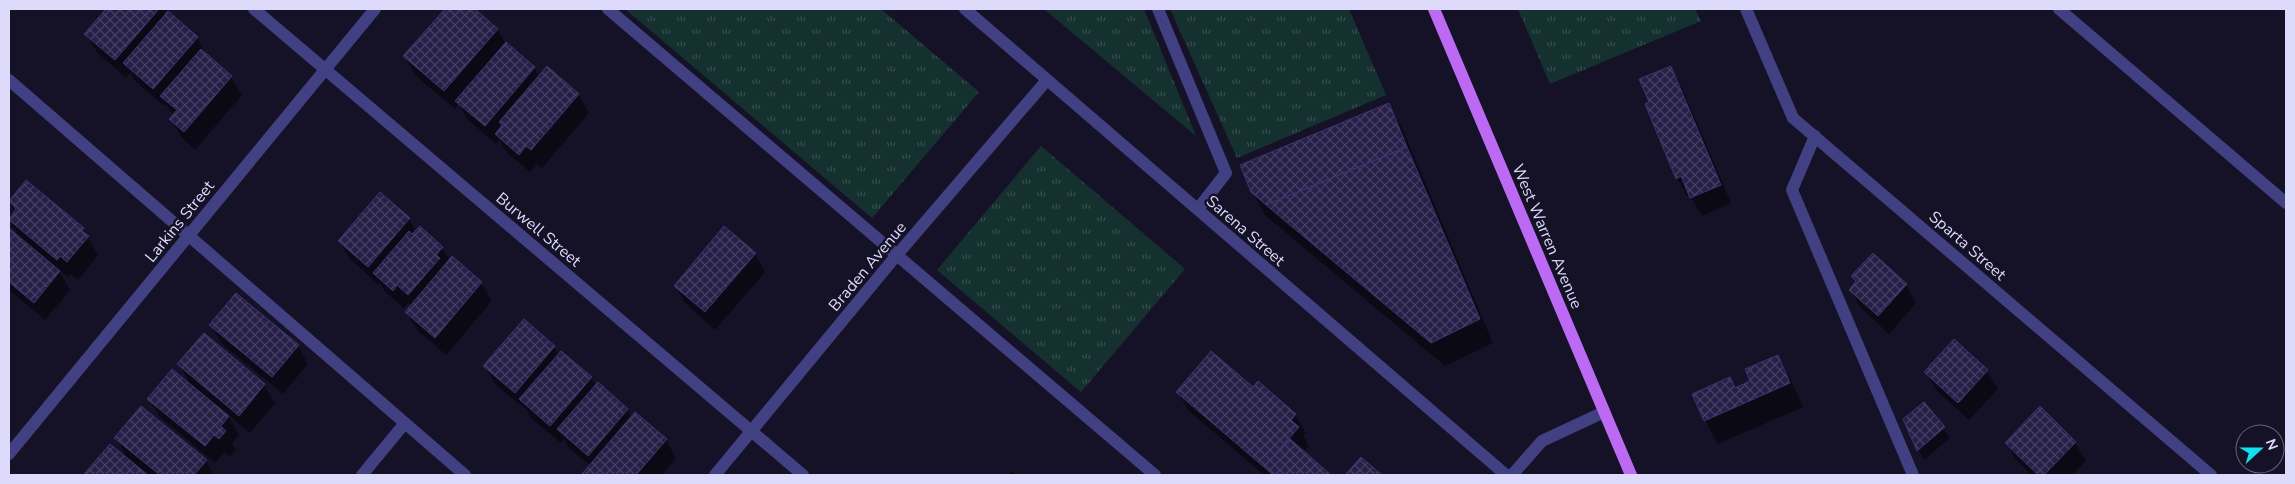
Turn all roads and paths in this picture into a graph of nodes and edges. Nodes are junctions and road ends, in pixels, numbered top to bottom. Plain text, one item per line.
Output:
1 (254, 9) edge
2 (375, 9) edge
3 (608, 9) edge
4 (965, 9) edge
5 (1158, 9) edge
6 (1434, 9) edge
7 (1746, 9) edge
8 (2059, 9) edge
9 (324, 70) junction
10 (9, 80) edge
11 (1047, 80) junction
12 (1815, 136) junction
13 (2286, 203) edge
14 (1198, 209) junction
15 (188, 236) junction
16 (896, 256) junction
17 (1604, 412) junction
18 (405, 424) junction
19 (752, 430) junction
20 (9, 454) edge
21 (362, 475) edge
22 (465, 475) edge
23 (715, 475) edge
24 (803, 475) edge
25 (1155, 475) edge
26 (1506, 475) edge
27 (1512, 475) edge
28 (1630, 475) edge
29 (1913, 475) edge
30 (2211, 475) edge

1 - 9 street, Burwell Street
2 - 9 street, Larkins Street
3 - 16 street
4 - 11 street, Sarena Street
5 - 14 street
6 - 17 main road, West Warren Avenue
7 - 12 street, Sparta Street
8 - 13 street
9 - 15 street, Larkins Street
9 - 19 street, Burwell Street
10 - 15 street
11 - 14 street, Sarena Street
11 - 16 street, Braden Avenue
12 - 29 street
12 - 30 street, Sparta Street
14 - 26 street, Sarena Street
15 - 18 street
15 - 20 street, Larkins Street
16 - 19 street, Braden Avenue
16 - 25 street
17 - 27 street
17 - 28 main road, West Warren Avenue
18 - 21 street
18 - 22 street
19 - 23 street, Braden Avenue
19 - 24 street, Burwell Street

